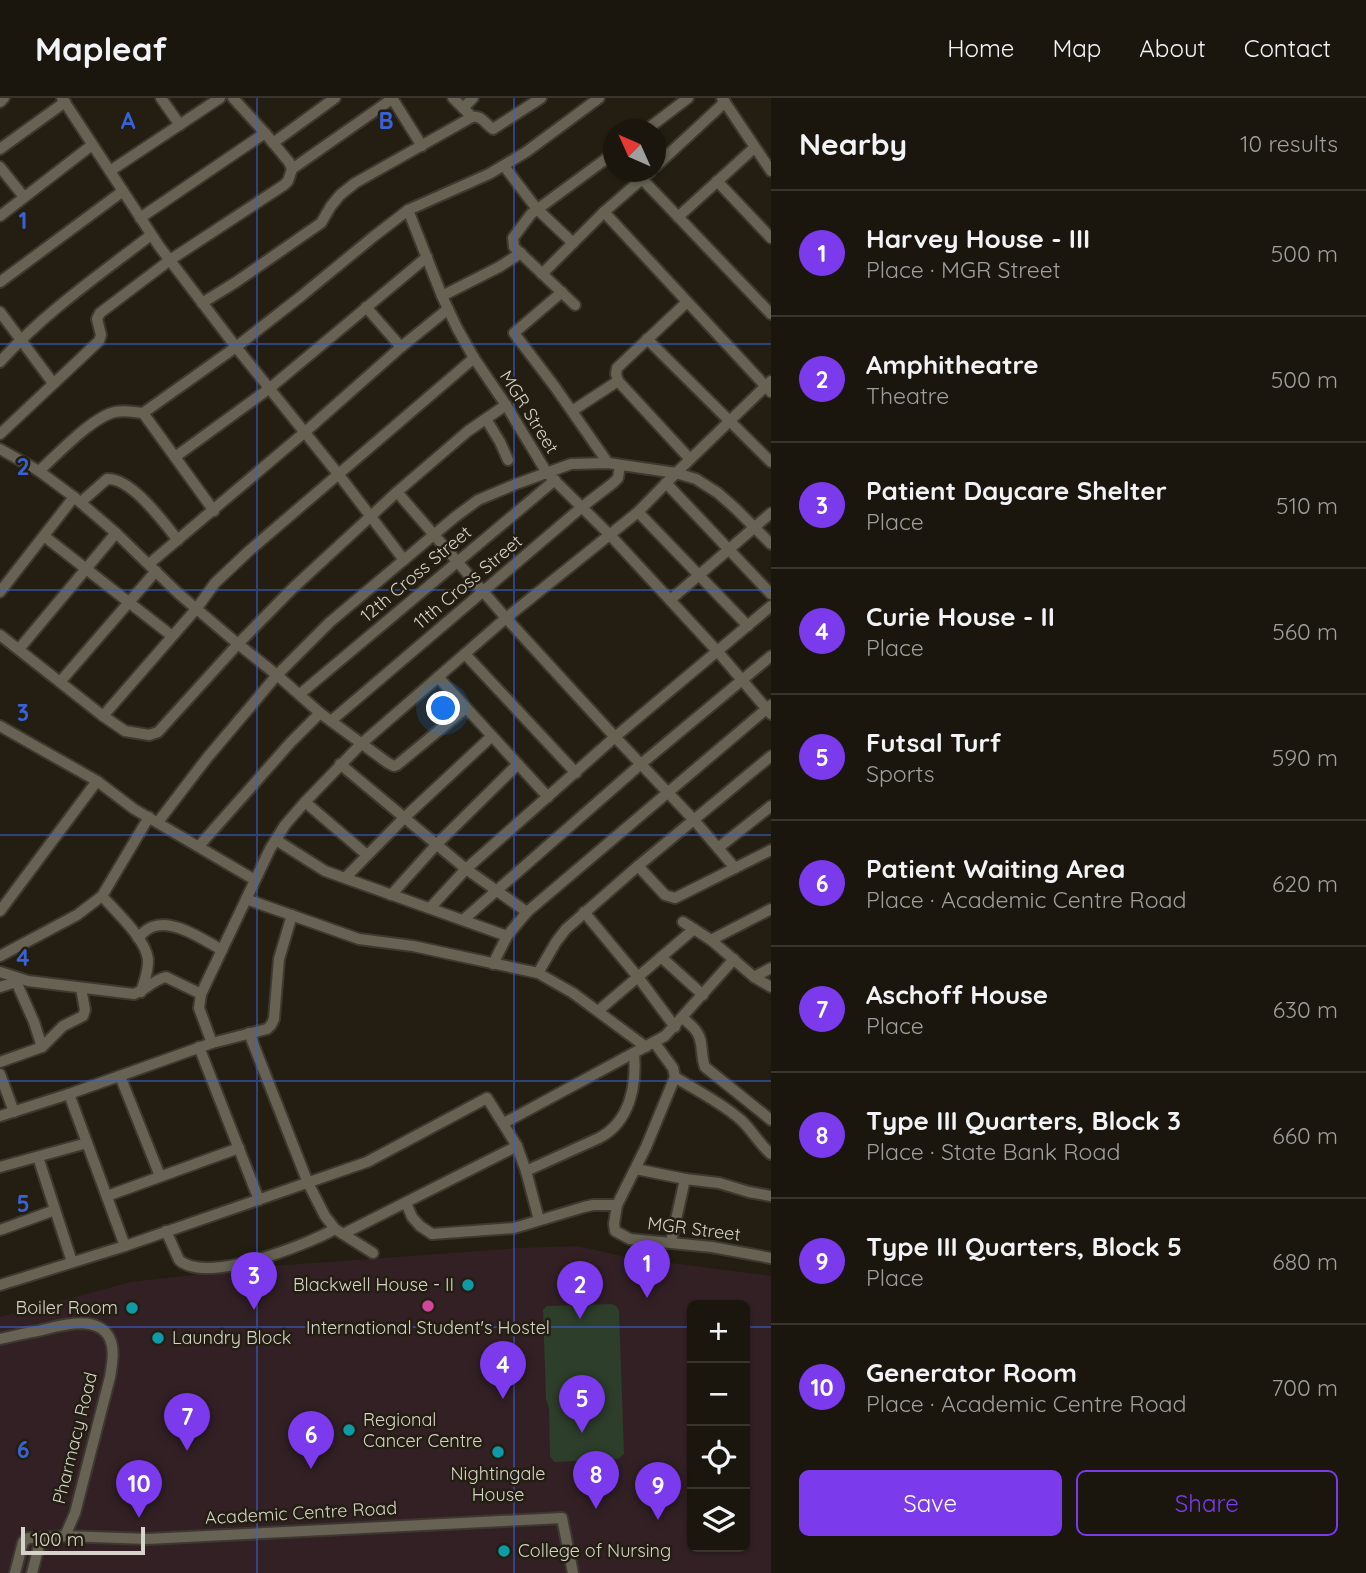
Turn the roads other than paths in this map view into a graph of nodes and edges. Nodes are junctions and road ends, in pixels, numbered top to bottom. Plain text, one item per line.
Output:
1 (4, 98) edge
2 (161, 98) edge
3 (220, 98) edge
4 (335, 98) edge
5 (392, 98) edge
6 (453, 98) edge
7 (473, 98) edge
8 (541, 98) edge
9 (599, 98) edge
10 (688, 98) edge
11 (64, 100) edge
12 (239, 100) edge
13 (723, 100) edge
14 (0, 102) edge
15 (463, 108) junction
16 (472, 117) junction
17 (660, 119) edge
18 (180, 125) junction
19 (265, 133) junction
20 (273, 143) junction
21 (92, 145) junction
22 (422, 146) junction
23 (754, 148) junction
24 (0, 149) edge
25 (666, 156) edge
26 (603, 161) edge
27 (504, 166) junction
28 (0, 167) edge
29 (292, 169) junction
30 (110, 171) junction
31 (771, 171) edge
32 (717, 181) junction
33 (638, 182) edge
34 (651, 182) edge
35 (123, 191) junction
36 (24, 197) junction
37 (537, 209) junction
38 (408, 211) junction
39 (604, 212) junction
40 (0, 216) edge
41 (678, 217) junction
42 (141, 218) junction
43 (151, 235) junction
44 (771, 238) edge
45 (573, 243) junction
46 (521, 253) junction
47 (427, 257) junction
48 (170, 260) junction
49 (542, 274) junction
50 (0, 282) edge
51 (562, 292) junction
52 (442, 296) junction
53 (687, 302) junction
54 (202, 303) junction
55 (575, 305) dead end
56 (366, 307) junction
57 (448, 309) junction
58 (0, 312) edge
59 (771, 314) edge
60 (647, 339) junction
61 (20, 340) junction
62 (236, 347) junction
63 (401, 347) junction
64 (474, 358) junction
65 (0, 362) edge
66 (618, 382) junction
67 (53, 383) junction
68 (769, 387) edge
69 (270, 388) junction
70 (506, 405) junction
71 (572, 411) junction
72 (143, 413) junction
73 (486, 419) junction
74 (730, 421) junction
75 (305, 432) junction
76 (0, 434) edge
77 (0, 449) edge
78 (175, 457) junction
79 (690, 459) junction
80 (508, 460) dead end
81 (771, 462) edge
82 (608, 463) junction
83 (620, 465) junction
84 (39, 471) junction
85 (676, 473) junction
86 (339, 475) junction
87 (551, 476) junction
88 (667, 483) junction
89 (397, 492) junction
90 (78, 500) junction
91 (583, 507) junction
92 (214, 511) junction
93 (638, 512) junction
94 (771, 513) edge
95 (370, 516) junction
96 (755, 528) junction
97 (116, 533) junction
98 (433, 534) junction
99 (610, 535) junction
100 (44, 536) junction
101 (178, 540) junction
102 (771, 544) edge
103 (730, 550) junction
104 (404, 560) junction
105 (458, 562) junction
106 (153, 568) junction
107 (86, 569) junction
108 (699, 575) junction
109 (0, 592) edge
110 (484, 592) junction
111 (771, 594) edge
112 (670, 600) junction
113 (129, 602) junction
114 (771, 606) edge
115 (197, 608) junction
116 (506, 618) junction
117 (748, 626) junction
118 (0, 635) edge
119 (172, 636) junction
120 (238, 644) junction
121 (19, 649) junction
122 (718, 652) junction
123 (465, 654) junction
124 (771, 656) edge
125 (277, 675) junction
126 (438, 677) junction
127 (743, 680) junction
128 (60, 682) junction
129 (300, 694) junction
130 (466, 708) junction
131 (770, 709) edge
132 (320, 713) junction
133 (103, 716) junction
134 (331, 721) junction
135 (2, 731) edge
136 (492, 736) junction
137 (615, 737) junction
138 (360, 744) junction
139 (771, 756) edge
140 (340, 764) junction
141 (518, 764) junction
142 (642, 764) junction
143 (576, 773) junction
144 (97, 781) junction
145 (669, 792) junction
146 (548, 797) junction
147 (305, 802) junction
148 (771, 806) edge
149 (405, 817) junction
150 (153, 820) junction
151 (694, 820) junction
152 (276, 841) junction
153 (437, 844) junction
154 (199, 846) junction
155 (718, 848) junction
156 (771, 850) edge
157 (367, 855) junction
158 (638, 866) junction
159 (735, 868) junction
160 (466, 869) junction
161 (345, 878) junction
162 (256, 880) junction
163 (497, 890) junction
164 (391, 895) junction
165 (102, 896) junction
166 (246, 900) junction
167 (430, 908) junction
168 (771, 909) edge
169 (0, 911) edge
170 (527, 912) junction
171 (584, 912) junction
172 (292, 915) junction
173 (463, 920) junction
174 (684, 922) dead end
175 (694, 929) junction
176 (506, 936) junction
177 (138, 937) junction
178 (711, 940) junction
179 (222, 950) junction
180 (0, 956) edge
181 (661, 957) junction
182 (734, 959) junction
183 (493, 964) junction
184 (771, 968) edge
185 (0, 972) edge
186 (538, 973) junction
187 (754, 976) junction
188 (638, 977) junction
189 (15, 979) junction
190 (0, 986) edge
191 (771, 987) edge
192 (81, 988) junction
193 (141, 992) junction
194 (201, 994) junction
195 (703, 995) junction
196 (598, 1011) junction
197 (679, 1022) junction
198 (249, 1033) junction
199 (212, 1042) junction
200 (650, 1044) junction
201 (42, 1047) junction
202 (199, 1047) junction
203 (634, 1053) junction
204 (0, 1062) edge
205 (0, 1074) edge
206 (120, 1076) junction
207 (675, 1077) junction
208 (69, 1094) junction
209 (14, 1112) junction
210 (0, 1116) edge
211 (771, 1120) edge
212 (504, 1123) junction
213 (87, 1143) junction
214 (517, 1146) junction
215 (239, 1148) junction
216 (771, 1154) edge
217 (38, 1157) junction
218 (0, 1167) edge
219 (636, 1168) junction
220 (526, 1171) junction
221 (160, 1176) junction
222 (685, 1179) junction
223 (309, 1183) junction
224 (107, 1196) junction
225 (771, 1196) edge
226 (259, 1200) junction
227 (406, 1203) junction
228 (617, 1205) junction
229 (55, 1210) junction
230 (539, 1220) junction
231 (0, 1230) edge
232 (166, 1231) junction
233 (339, 1231) junction
234 (671, 1242) junction
235 (125, 1245) junction
236 (373, 1253) dead end
237 (771, 1258) edge
238 (72, 1262) junction
239 (0, 1285) edge
240 (0, 1339) edge
241 (65, 1536) junction
242 (41, 1538) junction
243 (15, 1573) edge
244 (32, 1573) edge
245 (573, 1573) edge

1 - 14 street
2 - 18 street
3 - 18 street
4 - 20 street
5 - 22 street
5 - 29 street
6 - 15 street
7 - 15 street
8 - 16 street
9 - 27 street
10 - 17 street
11 - 21 street
11 - 24 street
12 - 19 street
13 - 23 street
13 - 25 street
15 - 16 street
16 - 22 street
18 - 30 street
19 - 20 street
19 - 42 street
20 - 29 street
21 - 30 street
21 - 36 street
22 - 54 street
23 - 31 street
23 - 32 street
26 - 37 street
27 - 37 street
27 - 38 street
28 - 36 street
29 - 48 street
30 - 35 street
32 - 41 street
32 - 44 street
33 - 39 street
34 - 41 street
35 - 42 street
35 - 50 street
36 - 40 street
37 - 45 street
37 - 46 street
38 - 47 street, MGR Street
38 - 62 street
39 - 45 street
39 - 53 street
41 - 59 street
42 - 43 street
43 - 48 street
43 - 61 street
45 - 49 street
46 - 49 street
46 - 52 street
47 - 52 street, MGR Street
47 - 56 street
48 - 54 street
48 - 67 street
49 - 51 street
51 - 55 street
51 - 71 street
52 - 57 street, MGR Street
53 - 60 street
53 - 68 street
54 - 62 street
56 - 63 street
56 - 69 street
57 - 63 street
57 - 64 street, MGR Street
58 - 61 street
60 - 66 street
60 - 74 street
61 - 65 street
61 - 67 street
62 - 69 street
62 - 72 street
63 - 75 street
64 - 70 street, MGR Street
64 - 86 street
66 - 71 street
66 - 79 street
67 - 76 street
68 - 74 street
69 - 75 street
69 - 78 street
70 - 73 street
70 - 87 street, MGR Street
71 - 82 street
72 - 78 street
72 - 84 street
73 - 80 street
73 - 89 street
74 - 79 street
74 - 81 street
75 - 86 street
75 - 92 street
77 - 84 street
78 - 92 street
79 - 85 street
82 - 83 street, MGR Street
82 - 87 street, MGR Street
83 - 85 street, MGR Street
83 - 91 street, 11th Cross Street
84 - 90 street
85 - 88 street
85 - 96 street, MGR Street
86 - 95 street
86 - 115 street
87 - 91 street
87 - 98 street
87 - 105 street, 12th Cross Street
88 - 93 street
88 - 103 street
89 - 95 street
89 - 98 street
90 - 97 street
90 - 100 street
90 - 101 street
91 - 99 street
91 - 110 street, 11th Cross Street
92 - 101 street
93 - 99 street
93 - 108 street
94 - 96 street
95 - 104 street
95 - 120 street
96 - 102 street, MGR Street
96 - 103 street
97 - 106 street
97 - 107 street
98 - 104 street
98 - 105 street
99 - 112 street
99 - 116 street
100 - 107 street
100 - 109 street
101 - 106 street
103 - 108 street
103 - 111 street
104 - 125 street
105 - 110 street
105 - 129 street, 12th Cross Street
106 - 113 street
106 - 115 street
107 - 113 street
107 - 121 street
108 - 112 street
108 - 117 street
110 - 116 street
110 - 134 street, 11th Cross Street
112 - 122 street
113 - 119 street
113 - 128 street
114 - 117 street
115 - 119 street
115 - 120 street
116 - 123 street
116 - 137 street
117 - 122 street
118 - 121 street
119 - 133 street
120 - 125 street
120 - 133 street
121 - 128 street
122 - 127 street
122 - 137 street
123 - 126 street
123 - 143 street
124 - 127 street
125 - 129 street
125 - 150 street
126 - 130 street
126 - 138 street
127 - 131 street
127 - 142 street
128 - 133 street
129 - 132 street
130 - 136 street
130 - 138 street
131 - 145 street
132 - 134 street
132 - 154 street
134 - 138 street
135 - 144 street
136 - 141 street
136 - 149 street
137 - 142 street
137 - 143 street
138 - 140 street
139 - 151 street
140 - 147 street
140 - 149 street
141 - 146 street
141 - 153 street
142 - 145 street
142 - 163 street
143 - 146 street
144 - 150 street
144 - 169 street
145 - 151 street
145 - 170 street
146 - 160 street
147 - 152 street
147 - 157 street
148 - 155 street
149 - 153 street
149 - 157 street
150 - 154 street
150 - 165 street
151 - 155 street
151 - 158 street
152 - 161 street
152 - 162 street
153 - 160 street
153 - 164 street
154 - 162 street
155 - 159 street
156 - 159 street
157 - 161 street
158 - 159 street
158 - 171 street
160 - 163 street
160 - 167 street
161 - 164 street
162 - 166 street
163 - 170 street
163 - 173 street
164 - 167 street
165 - 177 street
165 - 180 street
166 - 172 street
166 - 179 street
167 - 173 street
168 - 178 street
170 - 176 street
171 - 186 street
171 - 188 street
172 - 183 street
172 - 198 street
173 - 176 street
174 - 175 street
175 - 178 street
175 - 181 street
176 - 183 street
177 - 179 street
177 - 193 street
178 - 182 street
179 - 194 street
181 - 188 street
181 - 195 street
182 - 187 street
182 - 195 street
183 - 186 street
184 - 187 street
185 - 189 street
186 - 196 street
187 - 191 street
188 - 196 street
188 - 197 street
189 - 190 street
189 - 192 street
189 - 201 street
192 - 193 street
192 - 201 street
193 - 194 street
194 - 199 street
195 - 197 street
196 - 200 street
197 - 200 street
197 - 211 street
198 - 199 street
198 - 223 street
199 - 202 street
200 - 203 street
200 - 207 street
201 - 204 street
202 - 206 street
202 - 215 street
203 - 212 street
203 - 220 street
205 - 209 street
206 - 208 street
206 - 221 street
207 - 216 street
207 - 219 street
208 - 209 street
208 - 213 street
209 - 210 street
212 - 214 street
212 - 223 street
213 - 217 street
213 - 224 street
214 - 220 street
214 - 227 street
215 - 221 street
215 - 226 street
217 - 218 street
217 - 229 street
219 - 222 street
219 - 228 street
220 - 230 street
221 - 224 street
222 - 225 street
222 - 234 street
223 - 226 street
223 - 233 street
224 - 235 street
226 - 232 street
227 - 230 street
227 - 233 street
228 - 230 street
228 - 234 street, MGR Street
229 - 231 street
229 - 238 street
232 - 233 street
232 - 235 street
233 - 236 street
234 - 237 street, MGR Street
235 - 238 street
238 - 239 street
240 - 241 street, Pharmacy Road
241 - 242 street, Academic Centre Road
241 - 245 street, Academic Centre Road
242 - 243 street
242 - 244 street

